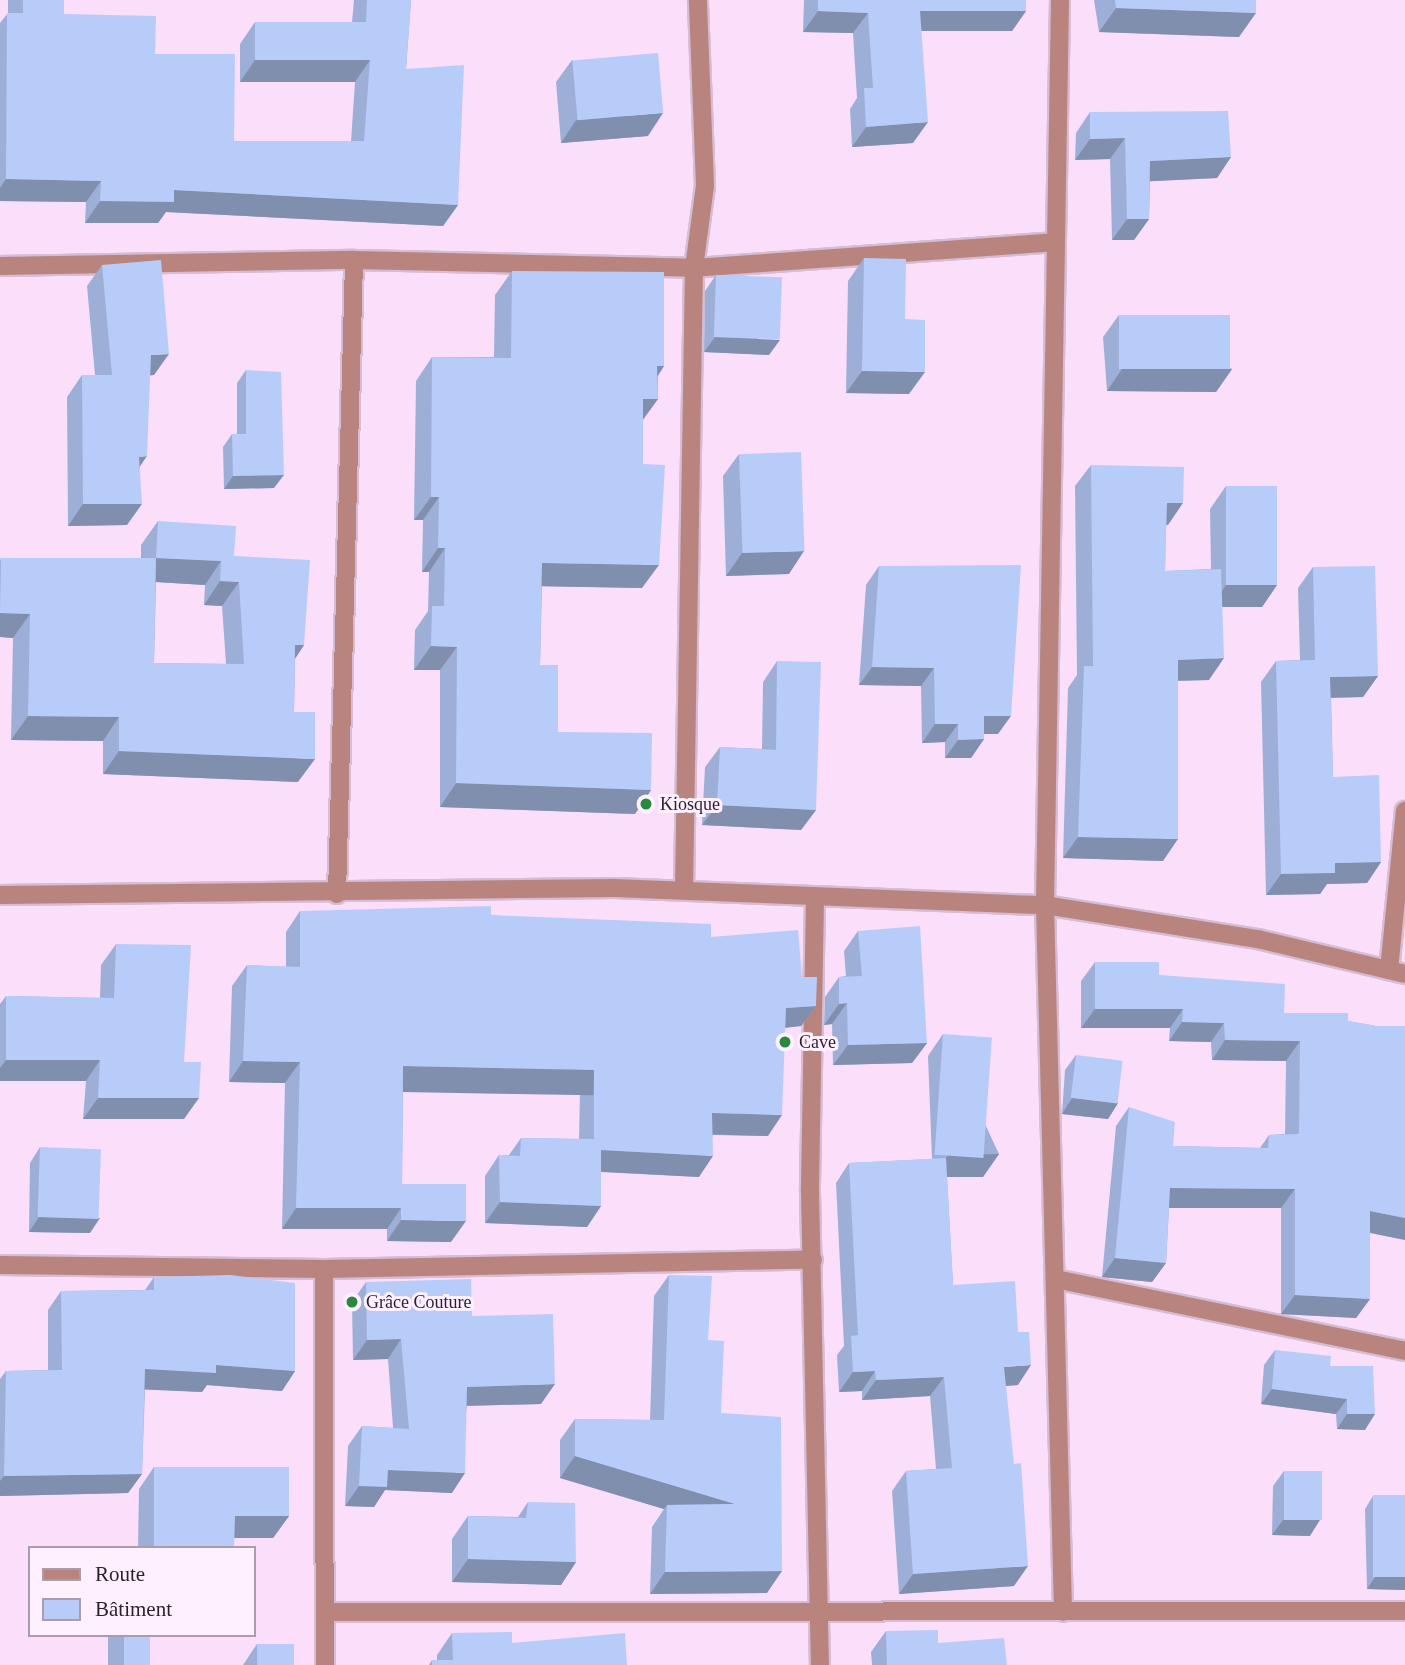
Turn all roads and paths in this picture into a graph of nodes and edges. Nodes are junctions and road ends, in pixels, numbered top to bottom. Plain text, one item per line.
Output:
1 (698, 0) edge
2 (1060, 0) edge
3 (1055, 242) junction
4 (354, 260) junction
5 (0, 266) edge
6 (694, 268) junction
7 (1405, 811) edge
8 (684, 891) junction
9 (337, 894) junction
10 (0, 895) edge
11 (815, 899) junction
12 (1045, 905) junction
13 (1397, 972) edge
14 (813, 1260) junction
15 (0, 1265) edge
16 (324, 1269) junction
17 (1055, 1279) junction
18 (1405, 1351) edge
19 (1405, 1611) edge
20 (326, 1612) junction
21 (821, 1612) junction
22 (1063, 1612) junction
23 (326, 1665) edge
24 (820, 1665) edge

1 - 6 street
2 - 3 street
3 - 6 street
3 - 12 street
4 - 5 street
4 - 6 street
4 - 9 street
6 - 8 street
7 - 13 street
8 - 9 street
8 - 11 street
9 - 10 street
11 - 12 street
11 - 14 street
12 - 13 street
12 - 17 street
14 - 16 street
14 - 21 street
15 - 16 street
16 - 20 street
17 - 18 street
17 - 22 street
19 - 22 street
20 - 21 street
20 - 23 street
21 - 22 street
21 - 24 street

